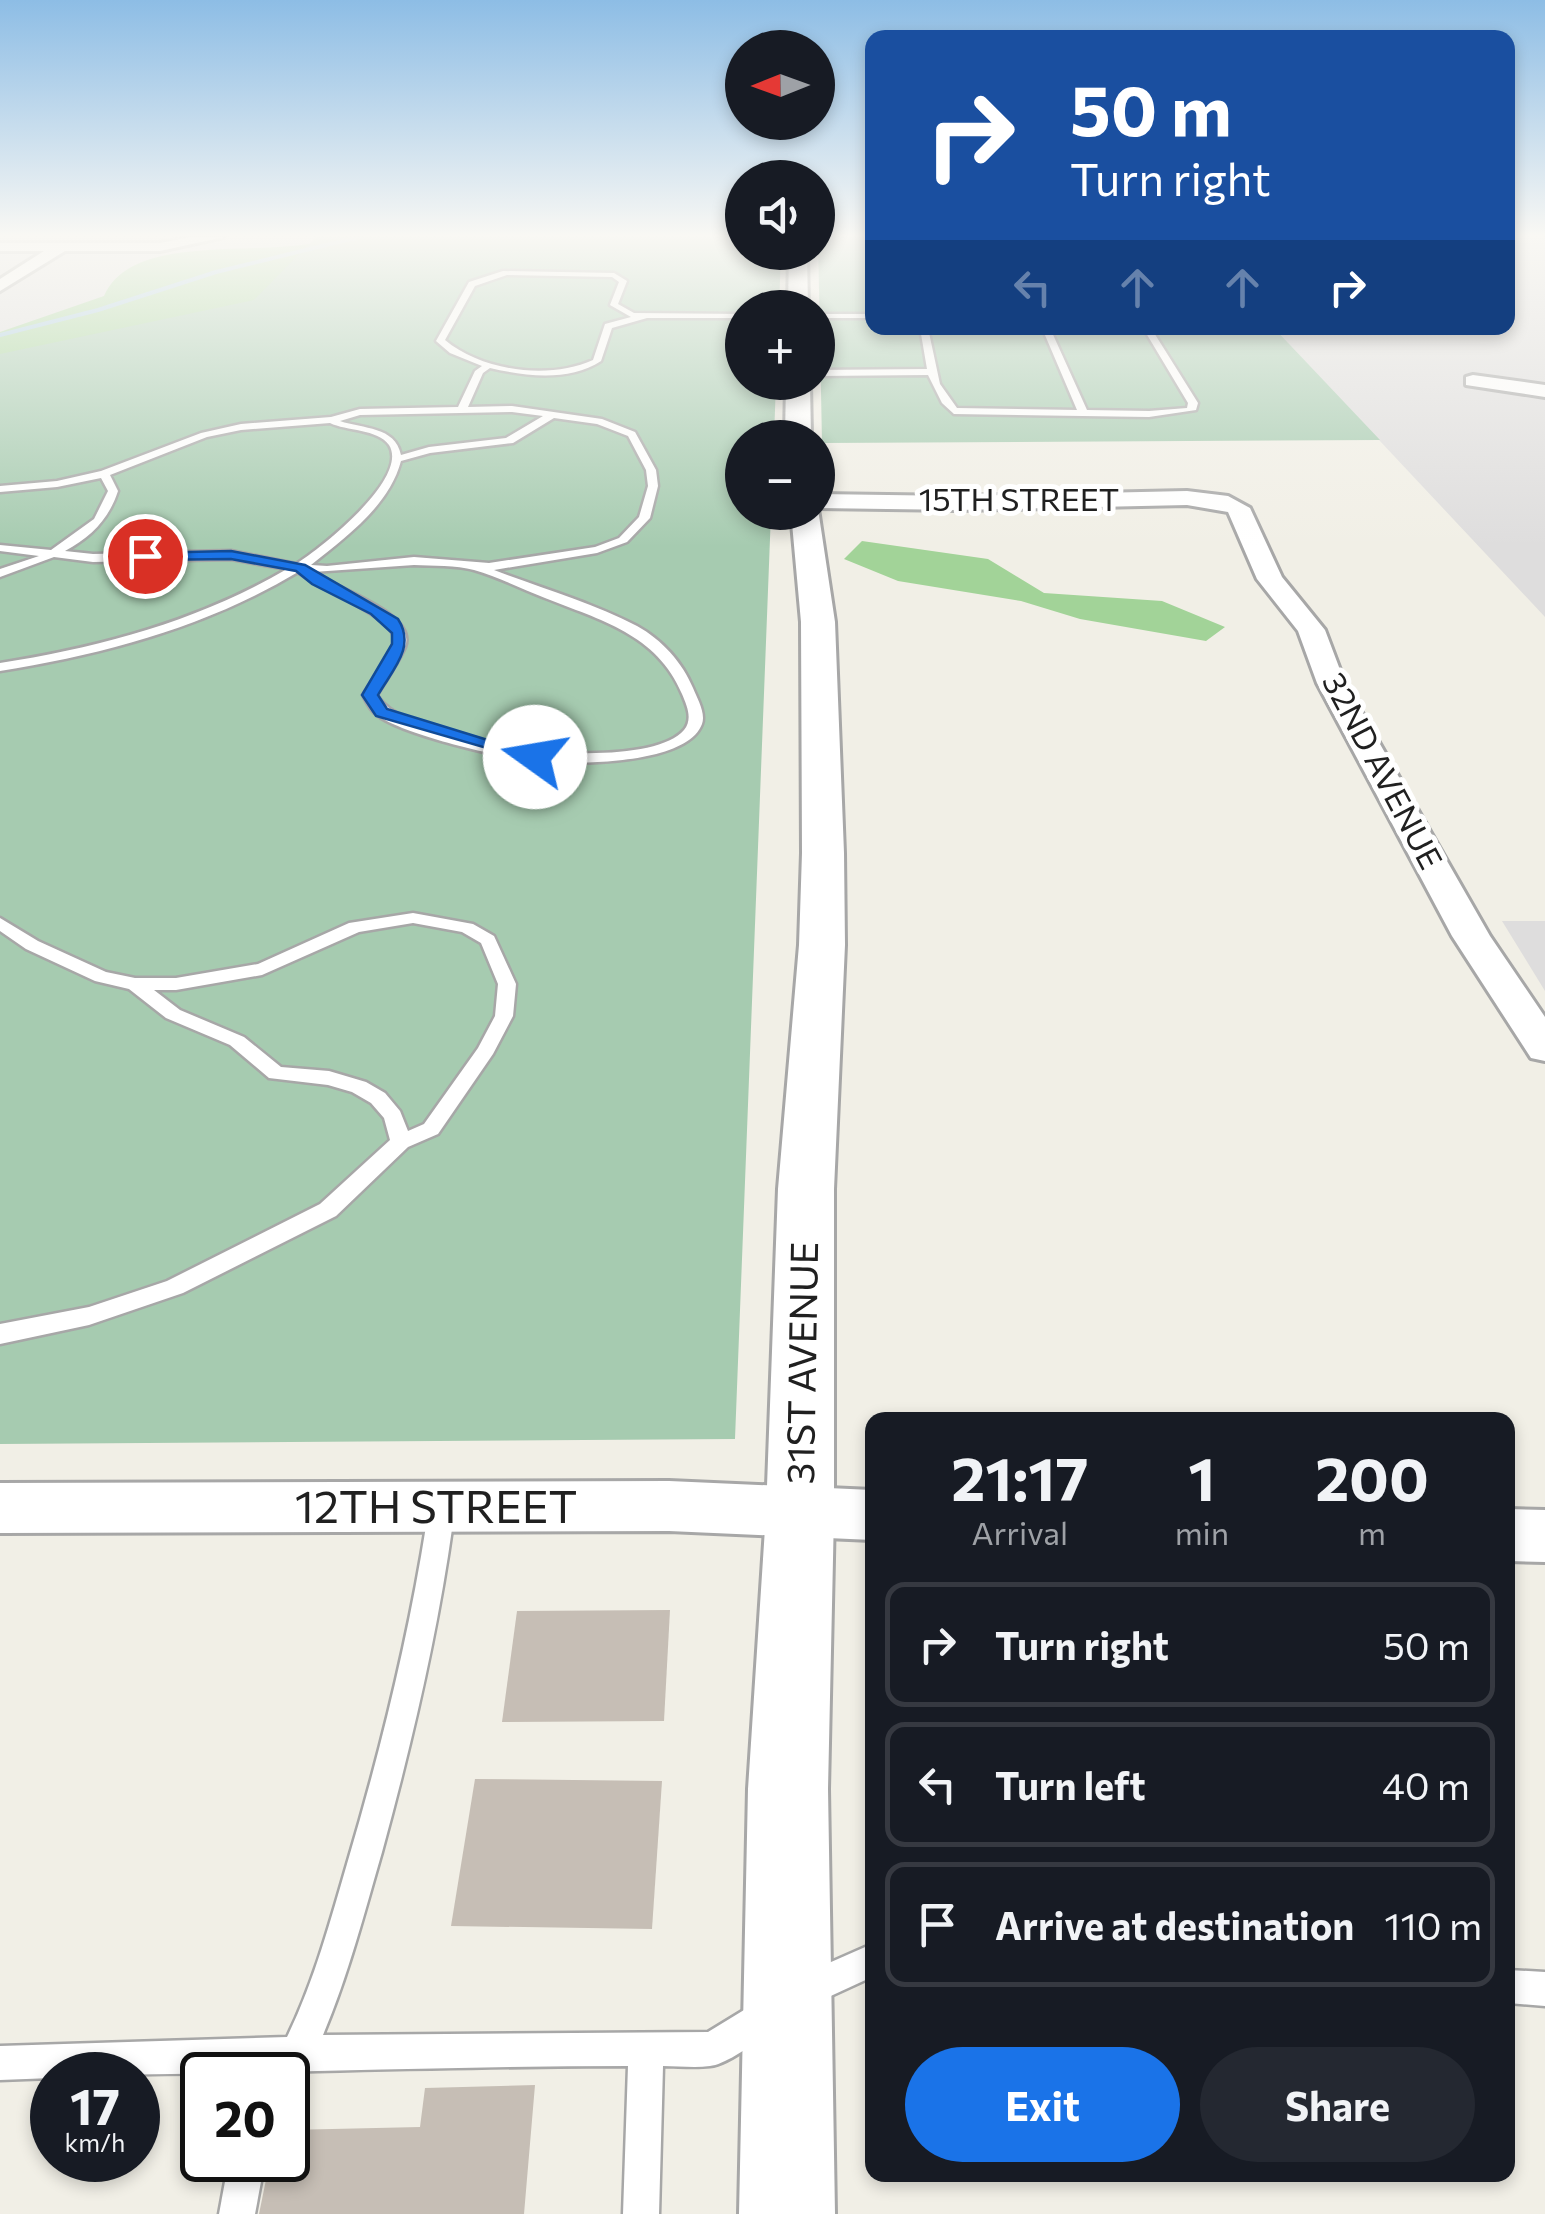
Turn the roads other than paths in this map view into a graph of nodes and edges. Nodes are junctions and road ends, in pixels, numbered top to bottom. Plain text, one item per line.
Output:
1 (440, 340) edge
2 (604, 340) edge
3 (926, 340) edge
4 (1051, 340) edge
5 (1154, 340) edge
6 (486, 367) junction
7 (932, 372) junction
8 (835, 374) edge
9 (1473, 381) dead end
10 (1545, 391) edge
11 (462, 410) junction
12 (1083, 412) junction
13 (553, 414) junction
14 (332, 420) junction
15 (397, 459) junction
16 (104, 474) junction
17 (0, 489) edge
18 (835, 500) edge
19 (1220, 501) joint
20 (808, 530) edge
21 (0, 548) edge
22 (55, 554) junction
23 (300, 568) junction
24 (477, 568) junction
25 (0, 573) edge
26 (0, 667) edge
27 (0, 922) edge
28 (135, 984) junction
29 (1545, 1048) edge
30 (402, 1142) junction
31 (0, 1334) edge
32 (442, 1507) junction
33 (0, 1508) edge
34 (800, 1513) junction
35 (865, 1515) edge
36 (1515, 1535) edge
37 (1545, 1536) edge
38 (865, 1963) edge
39 (1515, 1988) edge
40 (1545, 1989) edge
41 (790, 1997) junction
42 (646, 2049) junction
43 (283, 2052) edge
44 (310, 2060) edge
45 (180, 2062) edge
46 (0, 2063) edge
47 (243, 2182) edge
48 (238, 2214) edge
49 (641, 2214) edge
50 (787, 2214) edge

1 - 6 lane
2 - 6 lane
3 - 7 lane
4 - 12 lane
5 - 12 lane
6 - 11 lane
7 - 8 lane
7 - 12 lane
9 - 10 street
11 - 13 lane
11 - 14 lane
13 - 15 lane
13 - 24 lane
14 - 15 lane
14 - 16 lane
15 - 23 lane
16 - 17 lane
16 - 22 lane
18 - 19 street, 15TH STREET
19 - 29 street, 32ND AVENUE
20 - 34 street, 31ST AVENUE
21 - 22 lane
22 - 23 lane
22 - 25 lane
23 - 24 lane
23 - 24 lane
23 - 26 lane
27 - 28 lane
28 - 30 lane
28 - 30 lane
30 - 31 lane
32 - 33 street, 12TH STREET
32 - 34 street, 12TH STREET
32 - 43 lane
34 - 35 street, 12TH STREET
34 - 41 street, 31ST AVENUE
36 - 37 street
38 - 41 lane
39 - 40 lane
41 - 42 lane
41 - 50 street, 31ST AVENUE
42 - 44 lane
42 - 49 lane
45 - 46 lane
47 - 48 lane

